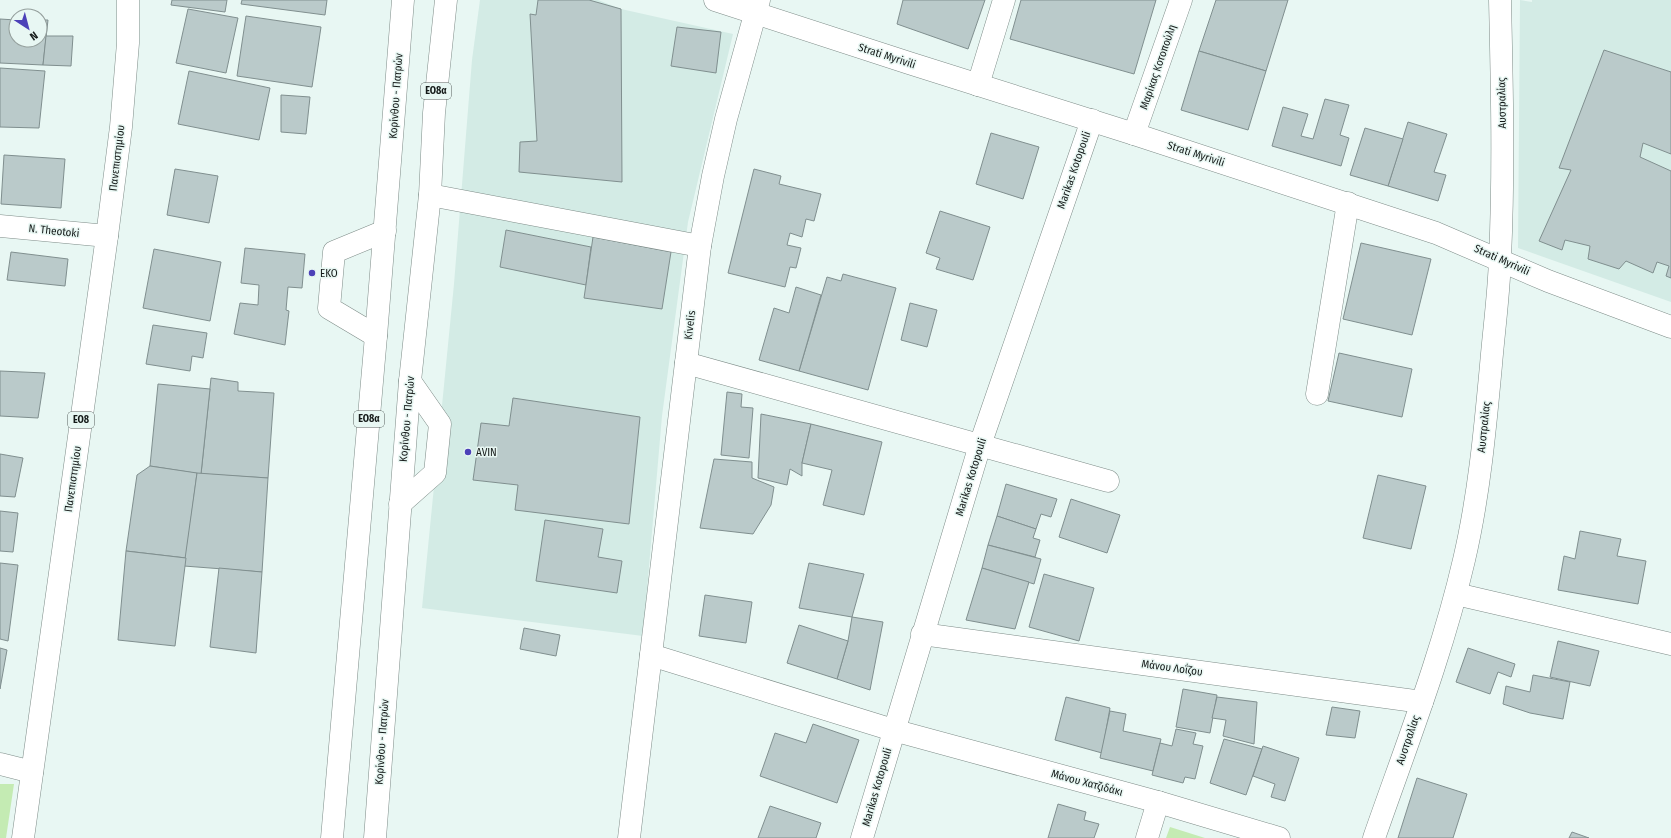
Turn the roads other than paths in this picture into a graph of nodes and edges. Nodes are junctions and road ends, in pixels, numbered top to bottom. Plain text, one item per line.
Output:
1 (128, 0) edge
2 (403, 0) edge
3 (446, 0) edge
4 (715, 0) edge
5 (1004, 0) edge
6 (1181, 0) edge
7 (1500, 0) edge
8 (757, 7) edge
9 (978, 85) junction
10 (1092, 120) junction
11 (1134, 134) junction
12 (430, 195) junction
13 (1348, 203) junction
14 (0, 226) edge
15 (385, 231) junction
16 (107, 236) junction
17 (700, 246) junction
18 (1500, 260) junction
19 (1671, 327) edge
20 (376, 336) junction
21 (686, 363) junction
22 (410, 381) junction
23 (1317, 394) dead end
24 (980, 445) junction
25 (1108, 481) dead end
26 (400, 504) junction
27 (1456, 594) junction
28 (922, 634) junction
29 (1671, 644) edge
30 (651, 655) junction
31 (1422, 702) junction
32 (893, 730) junction
33 (0, 764) edge
34 (32, 772) junction
35 (1158, 802) junction
36 (23, 838) edge
37 (332, 838) edge
38 (375, 838) edge
39 (629, 838) edge
40 (862, 838) edge
41 (1147, 838) edge
42 (1279, 838) edge
43 (1374, 838) edge

1 - 16 main road, Πανεπιστημίου / ΕΟ8
2 - 15 main road, Κορίνθου - Πατρών / ΕΟ8α
3 - 12 main road, Κορίνθου - Πατρών / ΕΟ8α
4 - 8 main road, Strati Myrivili
5 - 9 main road
6 - 11 main road, Μαρίκας Κοτοπούλη
7 - 18 main road, Αυστραλίας
8 - 9 main road, Strati Myrivili
8 - 17 main road, Kivelis
9 - 10 main road, Strati Myrivili
10 - 11 main road, Strati Myrivili
10 - 24 main road, Marikas Kotopouli
11 - 13 main road, Strati Myrivili
12 - 17 main road
12 - 22 main road, Κορίνθου - Πατρών / ΕΟ8α
13 - 18 main road, Strati Myrivili
13 - 23 main road
14 - 16 main road, N. Theotoki
15 - 20 main road, Κορίνθου - Πατρών / ΕΟ8α
15 - 20 main road
16 - 34 main road, Πανεπιστημίου / ΕΟ8
17 - 21 main road, Kivelis
18 - 19 main road, Strati Myrivili
18 - 27 main road, Αυστραλίας
20 - 37 main road, Κορίνθου - Πατρών / ΕΟ8α
21 - 24 main road
21 - 30 main road, Kivelis
22 - 26 main road, Κορίνθου - Πατρών / ΕΟ8α
22 - 26 main road
24 - 25 main road
24 - 28 main road, Marikas Kotopouli
26 - 38 main road, Κορίνθου - Πατρών / ΕΟ8α
27 - 29 main road
27 - 31 main road, Αυστραλίας
28 - 31 main road, Μάνου Λοΐζου
28 - 32 main road, Marikas Kotopouli
30 - 32 main road, Μάνου Χατζιδάκι
30 - 39 main road, Kivelis
31 - 43 main road, Αυστραλίας
32 - 35 main road, Μάνου Χατζιδάκι
32 - 40 main road, Marikas Kotopouli
33 - 34 main road
34 - 36 main road, Πανεπιστημίου / ΕΟ8
35 - 41 main road
35 - 42 main road, Μάνου Χατζιδάκι

